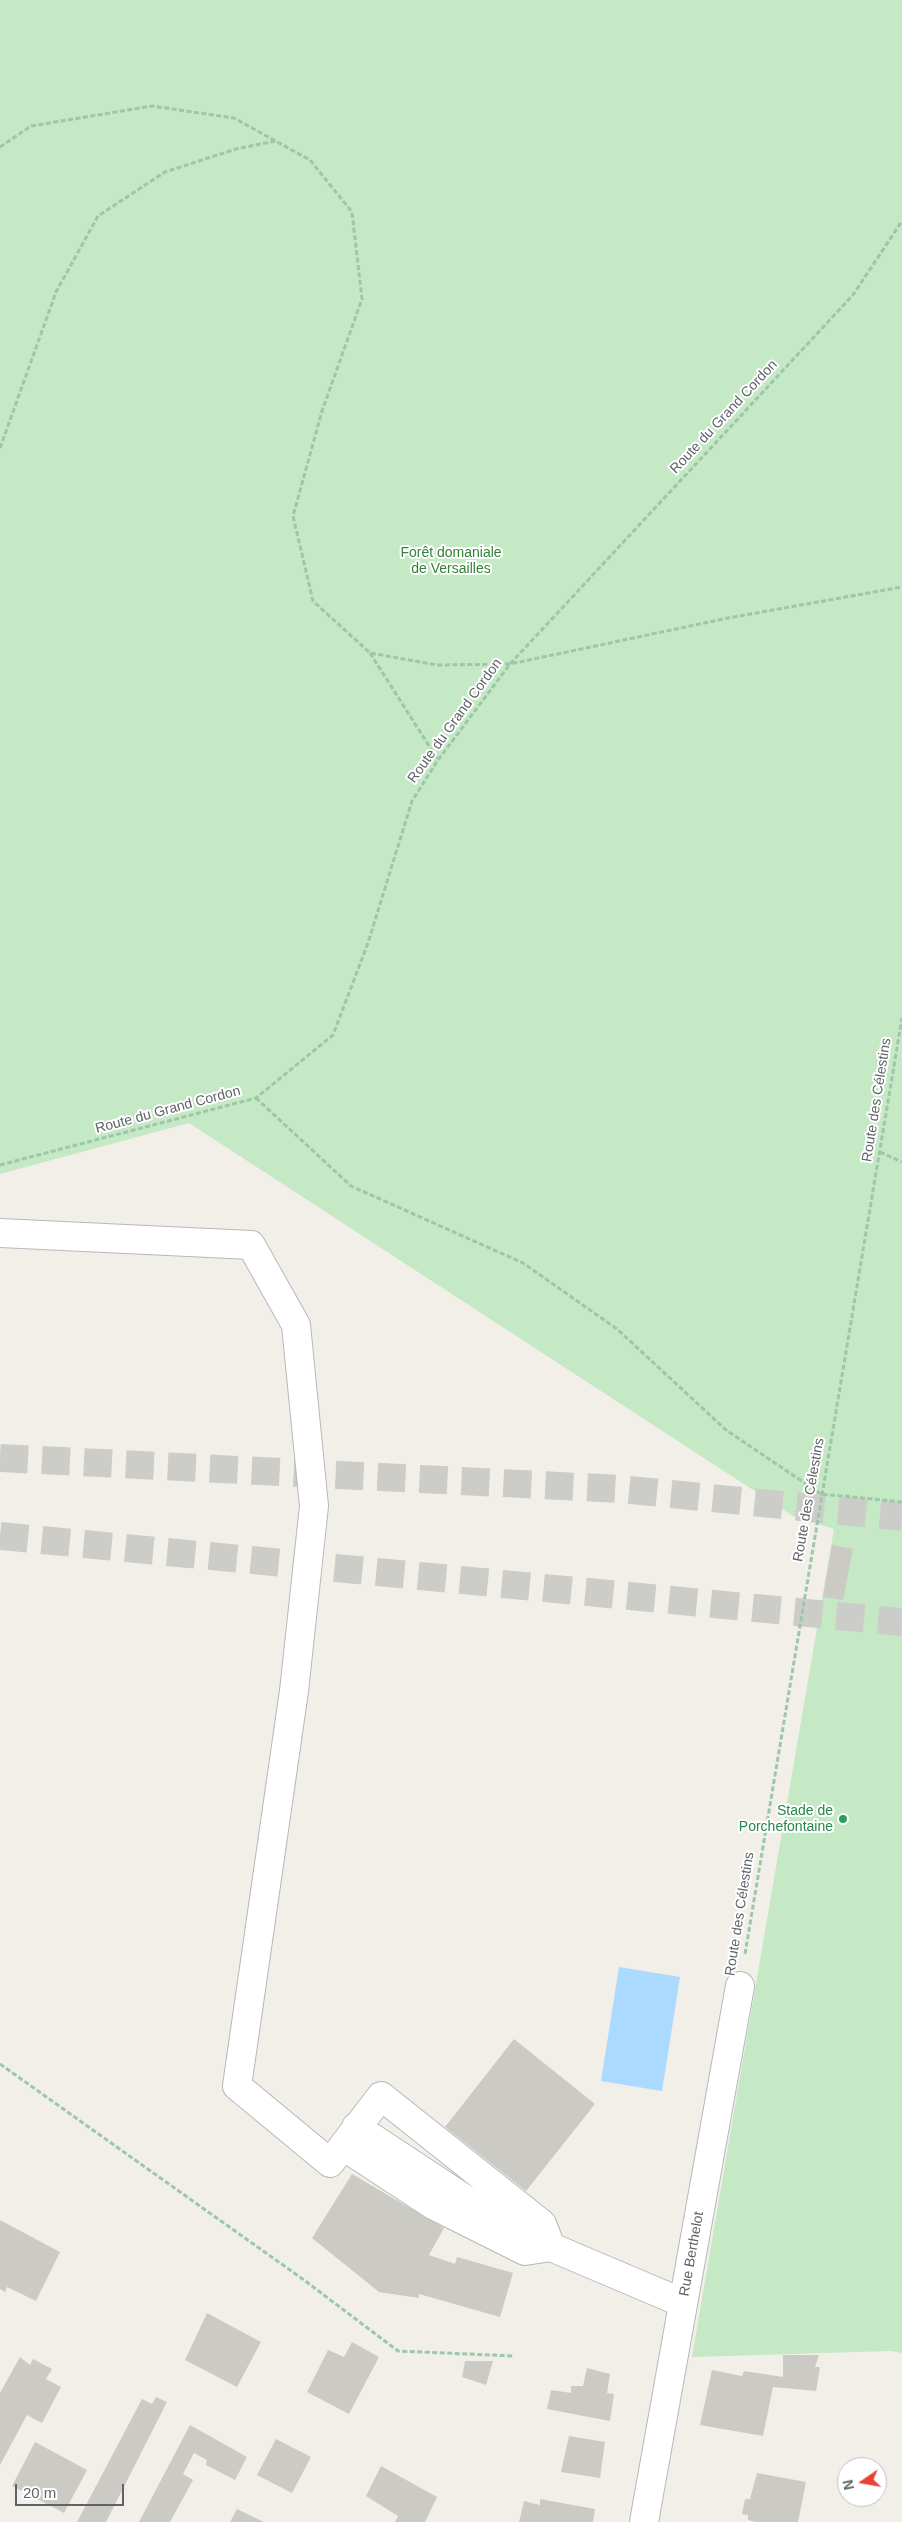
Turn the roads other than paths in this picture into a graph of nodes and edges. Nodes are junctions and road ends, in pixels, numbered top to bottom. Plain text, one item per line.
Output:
1 (0, 1233) edge
2 (740, 1986) road end
3 (350, 2136) junction
4 (538, 2239) junction
5 (683, 2303) junction
6 (644, 2522) edge

1 - 3 street
2 - 5 street, Rue Berthelot
3 - 4 street
3 - 4 street
4 - 5 street
5 - 6 street, Rue Berthelot

